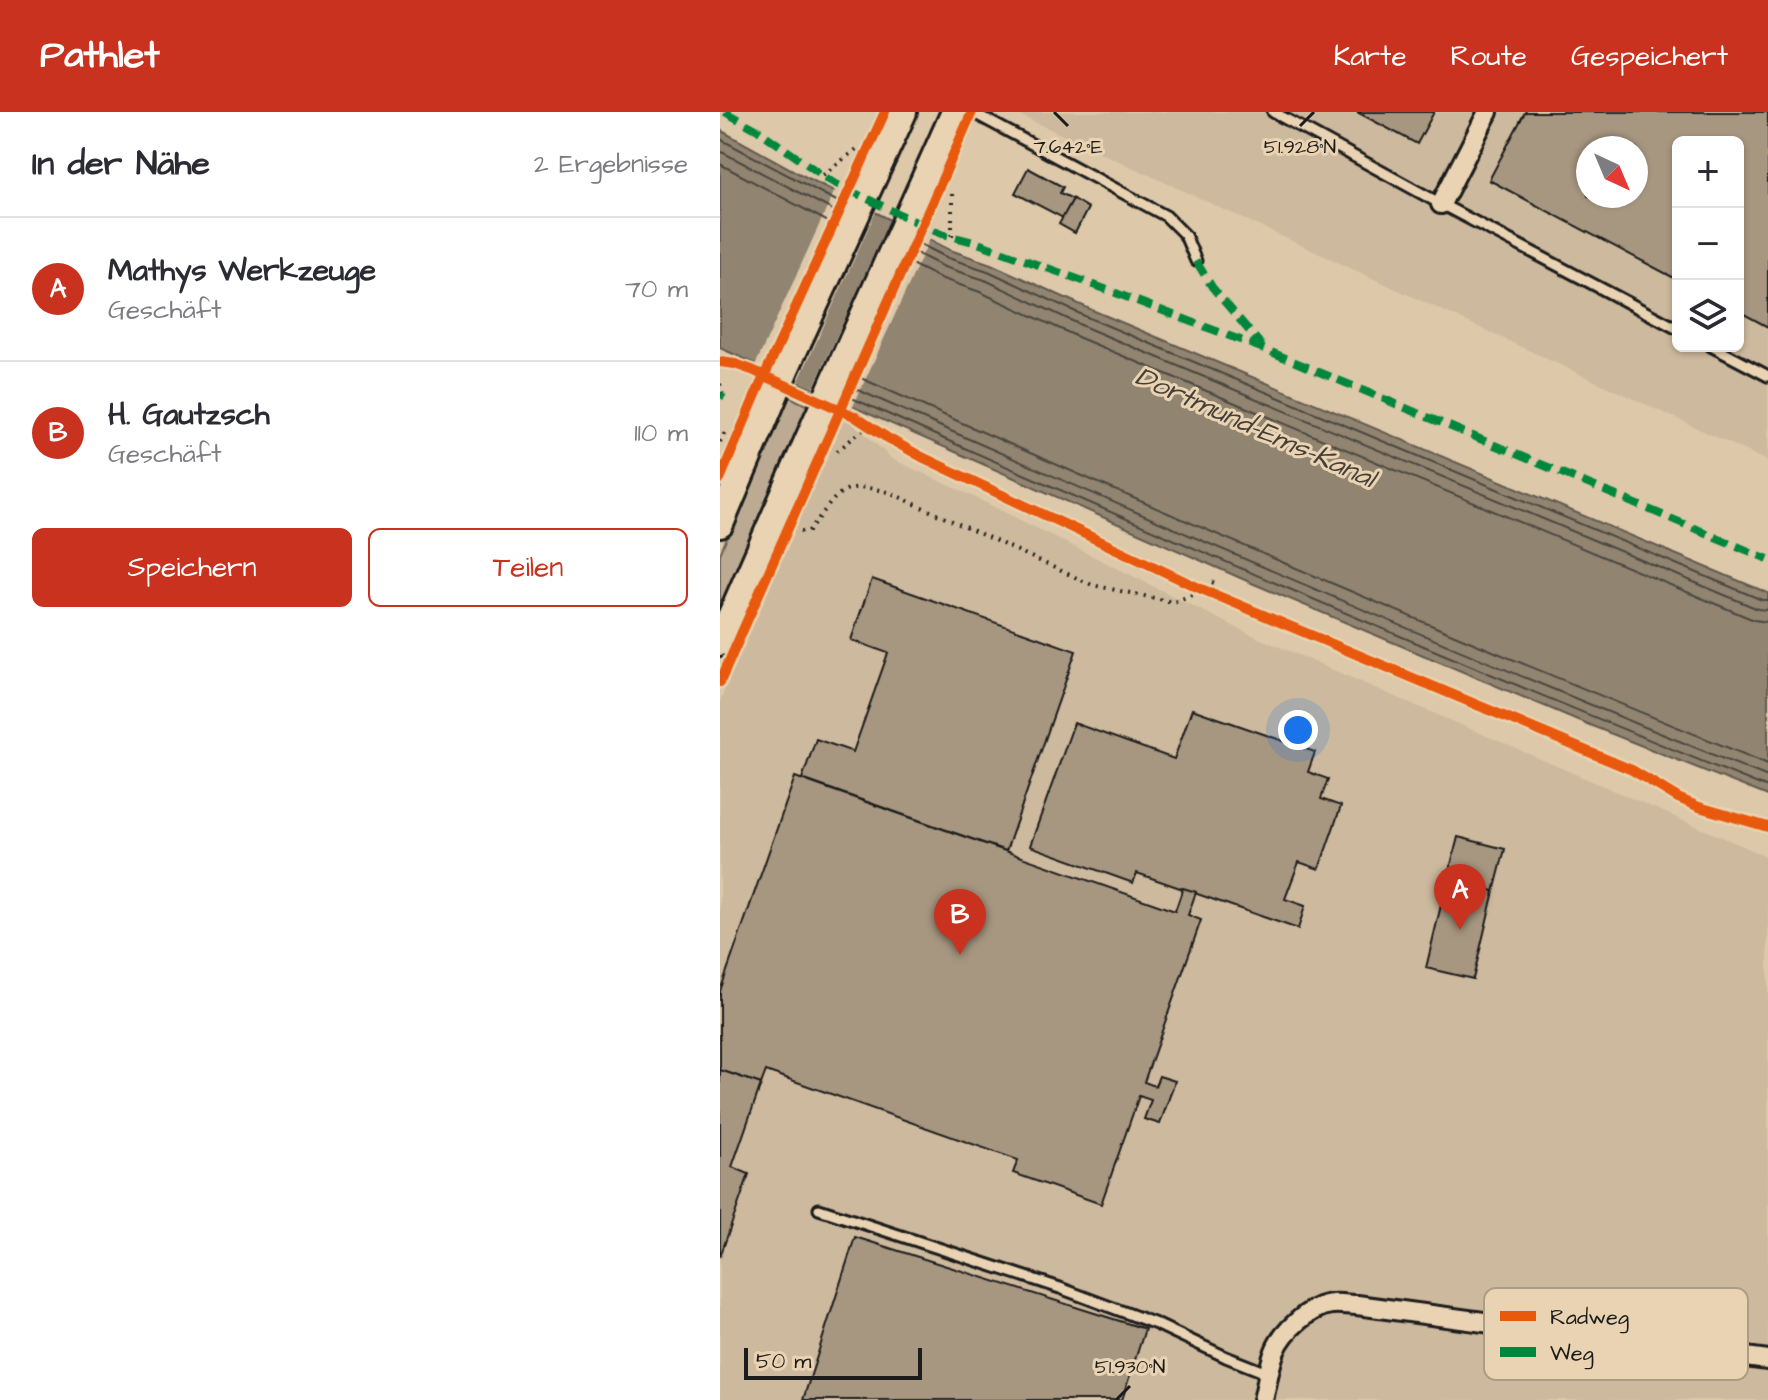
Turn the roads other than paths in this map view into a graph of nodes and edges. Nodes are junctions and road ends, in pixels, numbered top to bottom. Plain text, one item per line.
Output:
1 (903, 112) edge
2 (955, 112) edge
3 (972, 112) edge
4 (1273, 112) edge
5 (1488, 112) edge
6 (1441, 204) junction
7 (1196, 261) dead end
8 (1672, 326) edge
9 (1722, 352) edge
10 (1768, 376) edge
11 (720, 524) edge
12 (720, 642) edge
13 (819, 1209) dead end
14 (1484, 1322) edge
15 (1748, 1357) edge
16 (1768, 1360) edge
17 (1269, 1374) junction
18 (1263, 1400) edge

1 - 11 main road
2 - 12 main road
3 - 7 lane
4 - 6 lane
5 - 6 street
6 - 8 lane
9 - 10 lane
13 - 17 lane
14 - 17 street
15 - 16 street
17 - 18 street

